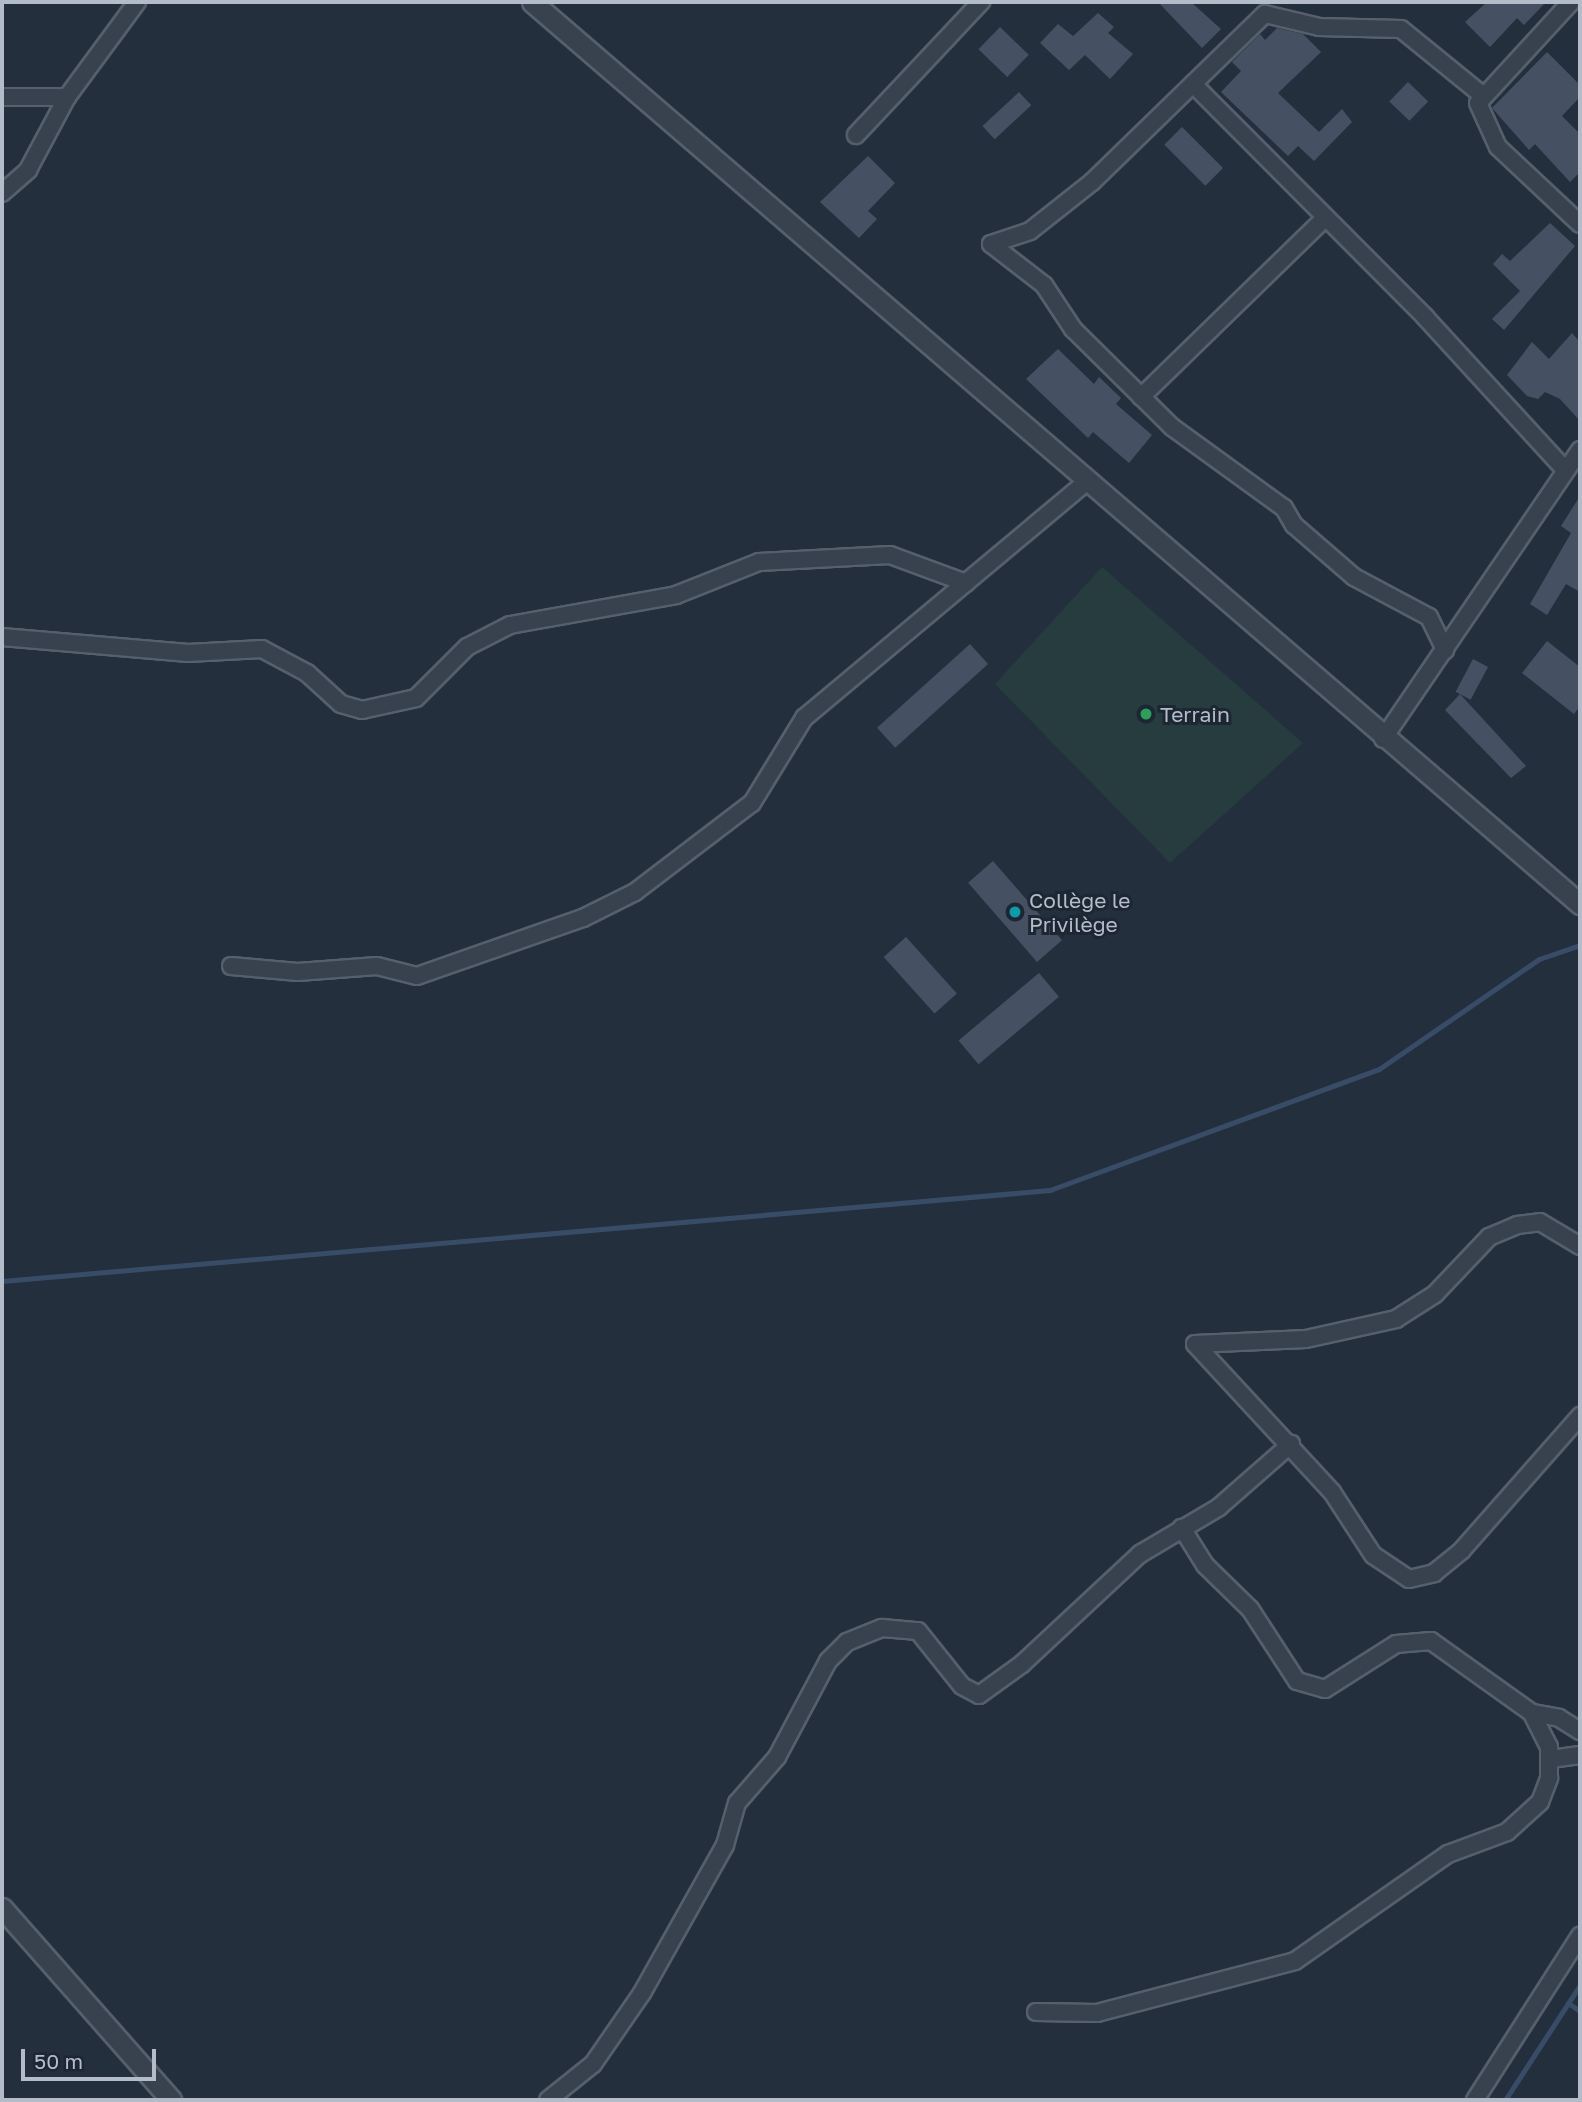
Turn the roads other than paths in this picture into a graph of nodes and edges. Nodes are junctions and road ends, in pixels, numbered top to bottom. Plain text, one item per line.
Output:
1 (136, 2) edge
2 (532, 2) edge
3 (981, 2) edge
4 (1571, 2) edge
5 (1193, 83) junction
6 (1481, 94) junction
7 (2, 97) edge
8 (67, 97) junction
9 (856, 135) dead end
10 (2, 193) edge
11 (1325, 218) junction
12 (1580, 224) edge
13 (1142, 397) junction
14 (1580, 450) edge
15 (1566, 470) junction
16 (1086, 482) junction
17 (966, 583) junction
18 (2, 637) edge
19 (1445, 650) junction
20 (1383, 739) junction
21 (1580, 904) edge
22 (231, 966) dead end
23 (1580, 1245) edge
24 (1580, 1416) edge
25 (1291, 1444) junction
26 (1182, 1528) junction
27 (1532, 1713) junction
28 (1580, 1731) edge
29 (1580, 1755) edge
30 (1551, 1759) junction
31 (2, 1908) edge
32 (1580, 1936) edge
33 (1036, 2012) dead end
34 (171, 2100) edge
35 (548, 2100) edge
36 (1475, 2100) edge

1 - 8 street
2 - 16 street
3 - 9 street
4 - 6 street
5 - 6 street
5 - 11 street
5 - 13 street
6 - 12 street
7 - 8 street
8 - 10 street
11 - 13 street
11 - 15 street
13 - 19 street
14 - 15 street
15 - 19 street
16 - 17 street
16 - 20 street
17 - 18 street
17 - 22 street
19 - 20 street
20 - 21 street
23 - 25 street
24 - 25 street
25 - 26 street
26 - 27 street
26 - 35 street
27 - 28 street
27 - 30 street
29 - 30 street
30 - 33 street
31 - 34 street
32 - 36 street

